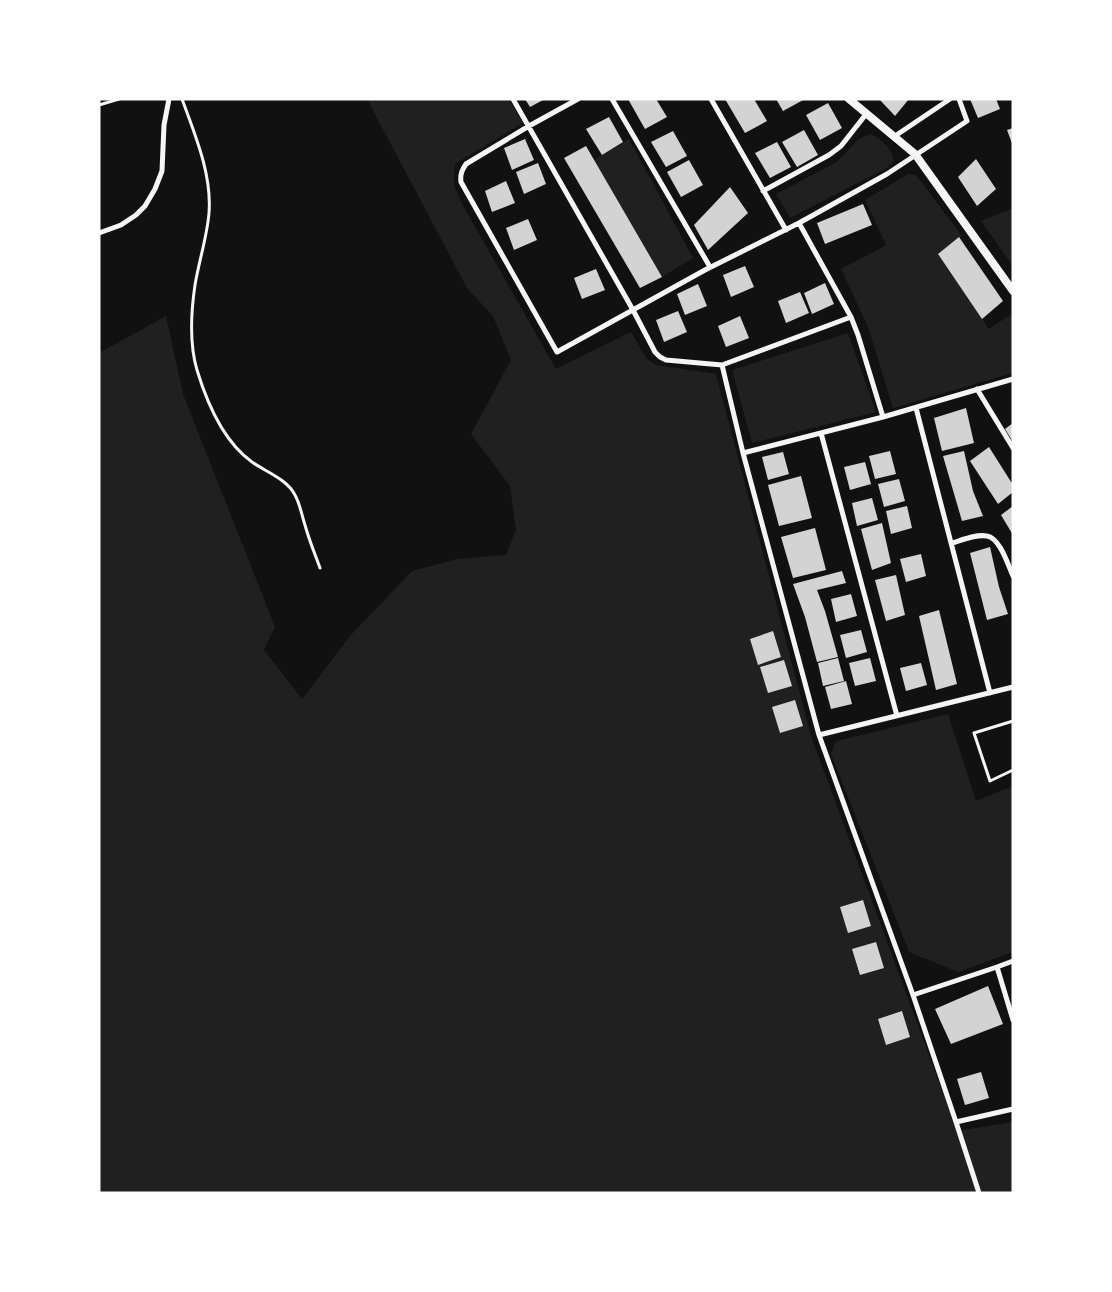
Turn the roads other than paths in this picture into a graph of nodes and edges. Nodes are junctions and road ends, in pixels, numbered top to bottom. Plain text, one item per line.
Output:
1 (119, 99) edge
2 (169, 99) edge
3 (182, 99) edge
4 (513, 99) edge
5 (578, 99) edge
6 (612, 99) edge
7 (711, 99) edge
8 (849, 99) edge
9 (950, 99) edge
10 (959, 99) edge
11 (99, 105) edge
12 (867, 113) junction
13 (529, 126) junction
14 (895, 136) junction
15 (915, 154) junction
16 (763, 191) junction
17 (799, 223) junction
18 (786, 230) junction
19 (99, 233) edge
20 (710, 267) junction
21 (1013, 291) edge
22 (633, 310) junction
23 (850, 317) junction
24 (722, 365) junction
25 (1013, 379) edge
26 (977, 389) junction
27 (916, 408) junction
28 (884, 417) junction
29 (821, 434) junction
30 (1013, 448) edge
31 (743, 453) junction
32 (952, 543) junction
33 (320, 568) dead end
34 (1013, 576) edge
35 (1013, 687) edge
36 (990, 693) junction
37 (897, 716) junction
38 (1013, 721) edge
39 (819, 735) junction
40 (1013, 770) edge
41 (1013, 961) edge
42 (997, 966) junction
43 (913, 995) junction
44 (1013, 1020) edge
45 (1013, 1109) edge
46 (956, 1122) junction
47 (979, 1193) edge

1 - 11 lane
2 - 19 street
3 - 33 lane
4 - 13 street
5 - 13 street
6 - 20 street
7 - 16 street
8 - 12 main road
9 - 14 street
10 - 15 street
12 - 14 main road
12 - 16 street
13 - 22 street
13 - 22 street
14 - 15 main road
15 - 17 street
15 - 21 main road
16 - 18 street
17 - 18 street
17 - 23 street
18 - 20 street
20 - 22 street
22 - 24 street
23 - 24 street
23 - 28 street
24 - 31 street
25 - 26 street
26 - 27 street
26 - 30 street
27 - 28 street
27 - 32 street
28 - 29 street
29 - 31 street
29 - 37 street
31 - 39 street
32 - 34 street
32 - 36 street
35 - 36 street
36 - 37 street
37 - 39 street
38 - 40 lane
39 - 43 street
41 - 42 street
42 - 43 street
42 - 44 street
43 - 46 street
45 - 46 street
46 - 47 street

